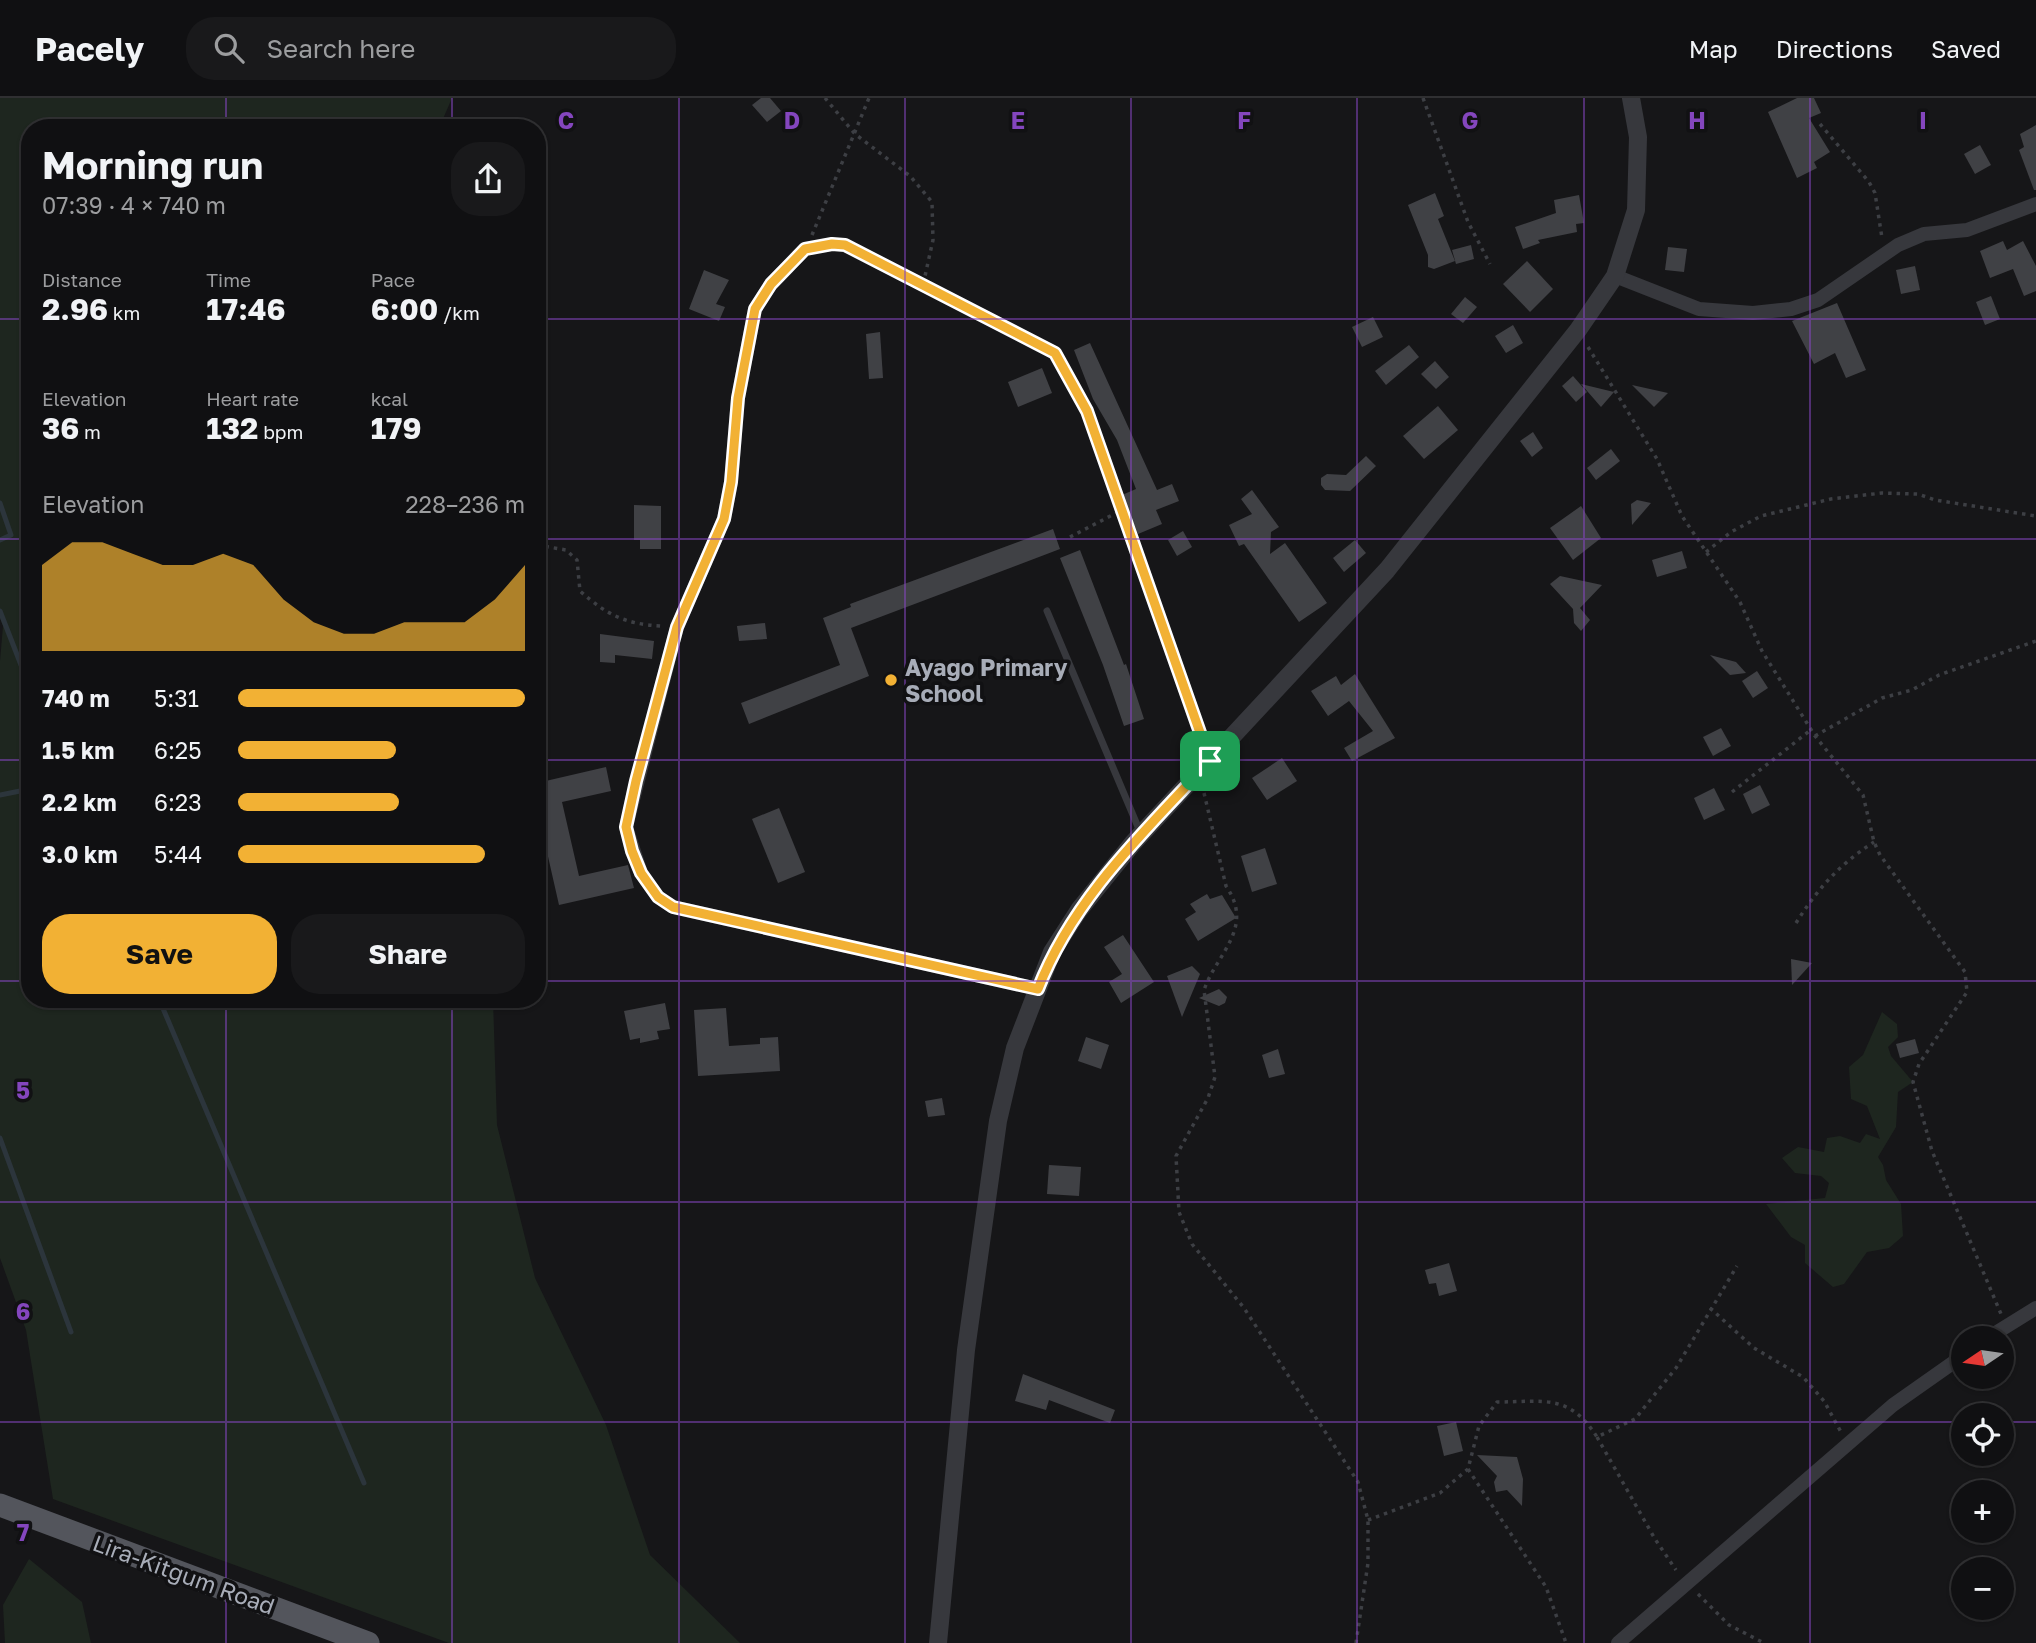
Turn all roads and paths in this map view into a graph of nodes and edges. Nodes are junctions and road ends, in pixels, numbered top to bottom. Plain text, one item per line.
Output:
1 (825, 98) edge
2 (869, 98) edge
3 (1423, 98) edge
4 (1632, 98) edge
5 (1819, 124) dead end
6 (855, 134) junction
7 (2036, 204) edge
8 (805, 249) junction
9 (1885, 254) junction
10 (1490, 264) dead end
11 (1615, 276) junction
12 (923, 285) junction
13 (1578, 330) junction
14 (1122, 510) junction
15 (2036, 516) edge
16 (1070, 537) dead end
17 (546, 547) edge
18 (1706, 552) junction
19 (1047, 611) dead end
20 (677, 627) junction
21 (2036, 641) edge
22 (1812, 729) junction
23 (1815, 736) junction
24 (1210, 761) junction
25 (1196, 776) junction
26 (1732, 792) dead end
27 (1142, 834) junction
28 (1874, 842) junction
29 (1796, 923) dead end
30 (1038, 989) junction
31 (1737, 1266) dead end
32 (1710, 1308) junction
33 (2036, 1308) edge
34 (2006, 1325) joint
35 (1951, 1364) edge
36 (1598, 1437) junction
37 (1848, 1444) junction
38 (1468, 1469) junction
39 (0, 1506) edge
40 (1368, 1520) junction
41 (1687, 1584) junction
42 (368, 1643) edge
43 (938, 1643) edge
44 (1356, 1643) edge
45 (1566, 1643) edge
46 (1618, 1643) edge
47 (1763, 1643) edge

1 - 6 path
2 - 6 path
3 - 10 path
4 - 11 street
5 - 9 path
6 - 8 path
6 - 12 path
7 - 9 street
8 - 12 path
8 - 20 street
9 - 11 street
11 - 13 street
12 - 14 path
13 - 18 path
13 - 24 street
14 - 16 path
14 - 24 path
15 - 18 path
17 - 20 path
18 - 22 path
19 - 27 lane
20 - 30 street
21 - 23 path
22 - 23 path
22 - 26 path
23 - 28 path
24 - 25 street
25 - 27 street
25 - 40 path
27 - 30 street
28 - 29 path
28 - 34 path
30 - 43 street
31 - 32 path
32 - 36 path
32 - 37 path
33 - 34 street
35 - 37 street
36 - 38 path
36 - 41 path
37 - 41 street
38 - 40 path
38 - 45 path
39 - 42 main road, Lira-Kitgum Road
40 - 44 path
41 - 46 street
41 - 47 path

